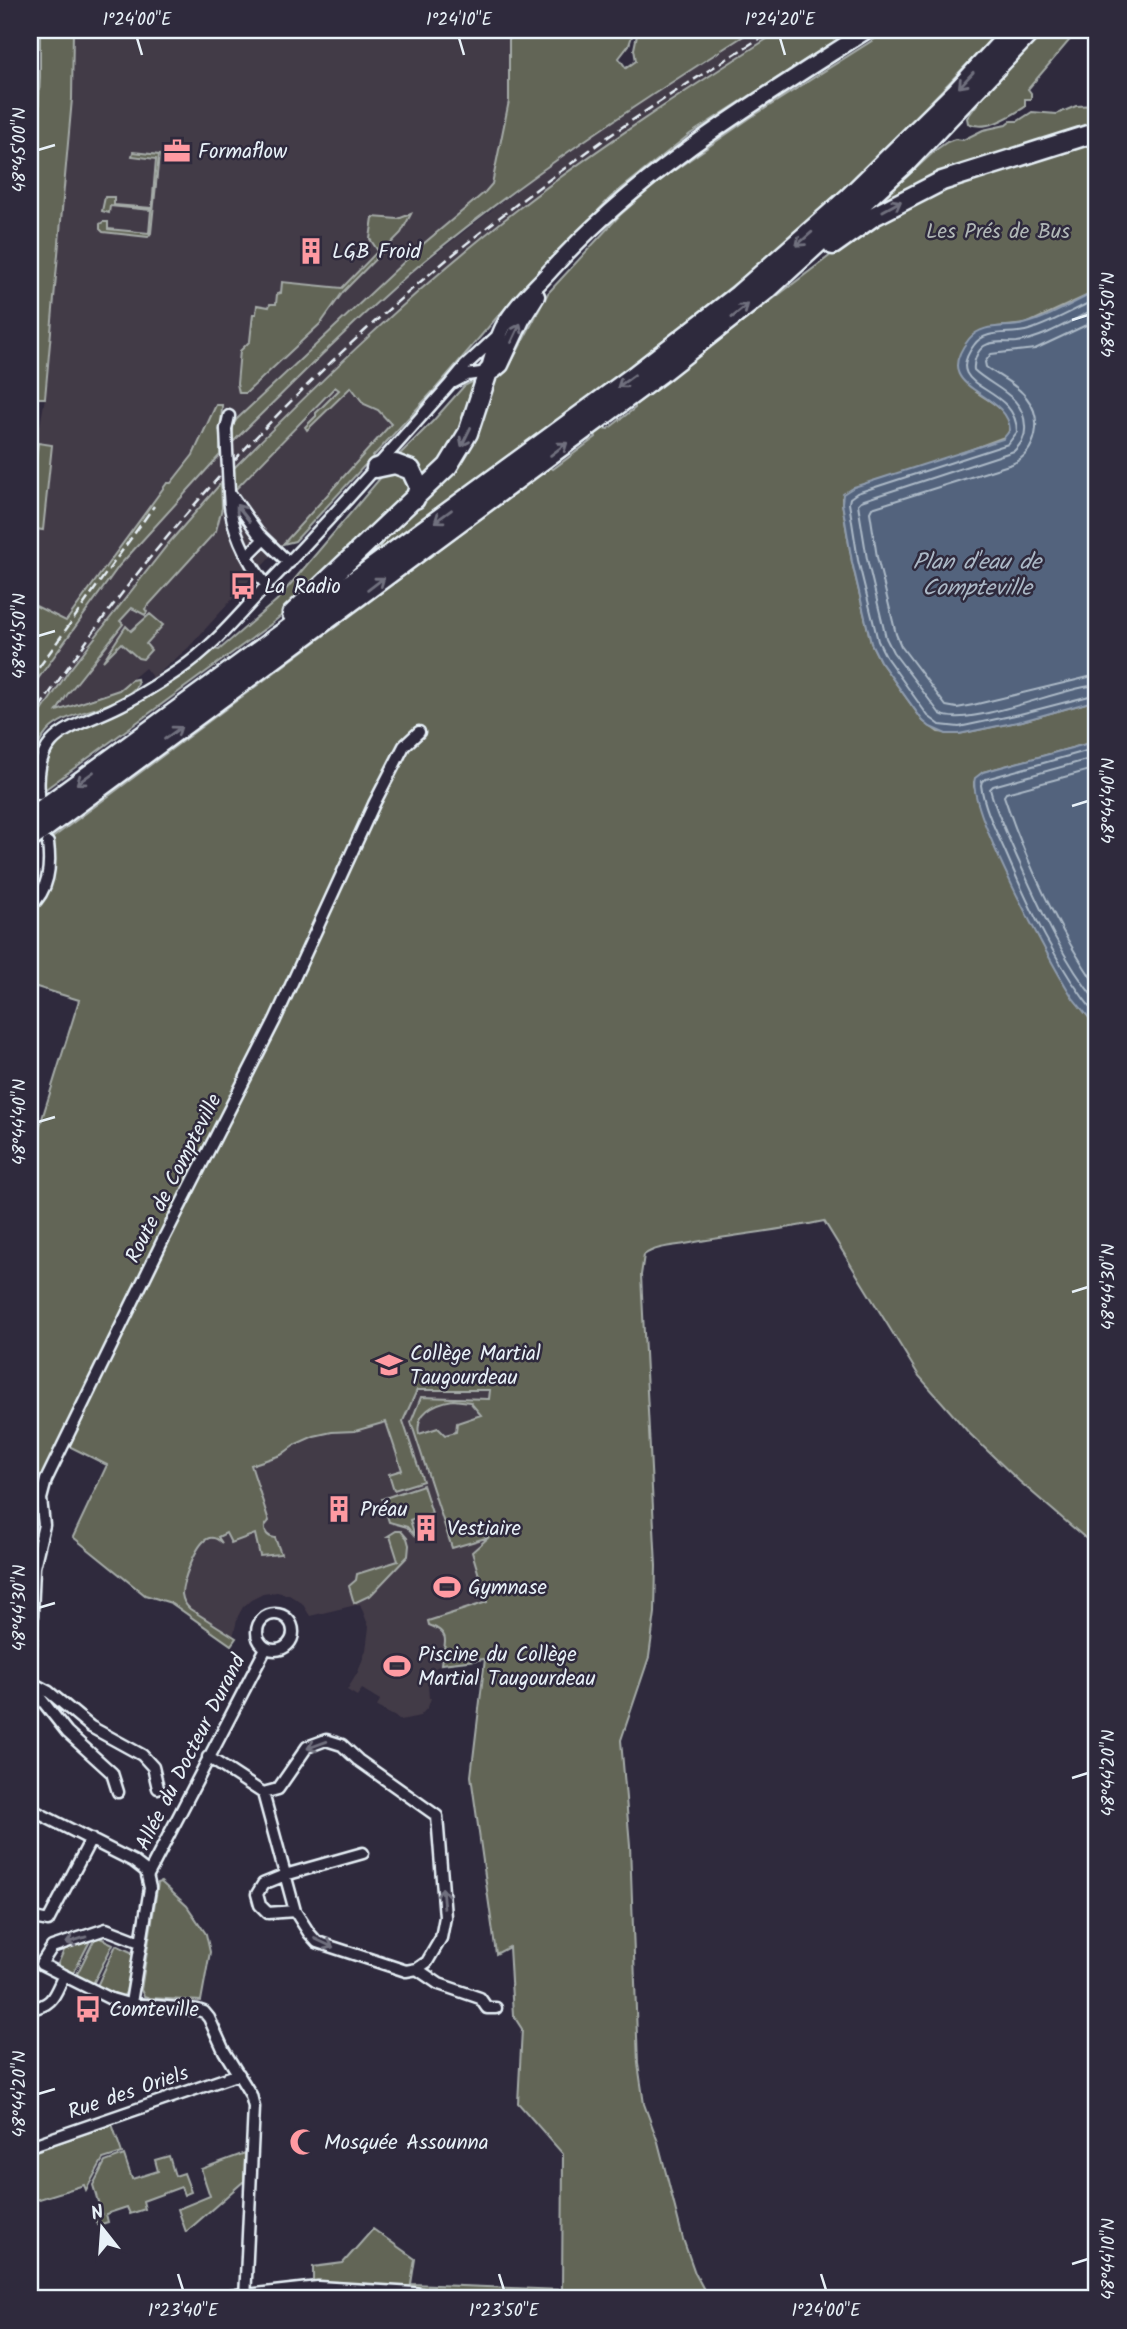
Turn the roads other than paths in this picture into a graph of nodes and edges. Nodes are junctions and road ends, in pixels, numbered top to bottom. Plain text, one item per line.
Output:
1 (868, 30) edge
2 (1013, 30) edge
3 (1032, 30) edge
4 (1097, 132) edge
5 (624, 198) junction
6 (813, 250) junction
7 (501, 332) junction
8 (488, 372) junction
9 (450, 384) junction
10 (229, 416) dead end
11 (376, 468) junction
12 (229, 492) junction
13 (415, 499) junction
14 (264, 539) junction
15 (247, 556) junction
16 (289, 563) junction
17 (267, 586) junction
18 (419, 732) dead end
19 (140, 738) junction
20 (39, 794) dead end
21 (30, 818) edge
22 (39, 841) edge
23 (30, 907) edge
24 (266, 1648) dead end
25 (30, 1661) edge
26 (30, 1684) edge
27 (208, 1757) junction
28 (158, 1788) dead end
29 (118, 1792) dead end
30 (263, 1793) junction
31 (30, 1809) edge
32 (91, 1839) junction
33 (363, 1853) dead end
34 (148, 1875) junction
35 (285, 1875) junction
36 (295, 1910) junction
37 (30, 1917) edge
38 (140, 1942) junction
39 (417, 1969) junction
40 (64, 1975) junction
41 (131, 2003) junction
42 (496, 2008) dead end
43 (30, 2009) edge
44 (239, 2074) junction
45 (30, 2146) edge
46 (245, 2297) edge
47 (227, 2299) edge
48 (448, 2299) edge

1 - 5 street
2 -> 19 highway
3 - 6 highway
6 -> 4 highway
5 - 7 street
8 -> 5 street
22 -> 6 highway
7 - 8 street
7 - 9 street
8 - 9 street
8 -> 13 highway
9 - 11 street
10 - 12 street, bridge
11 - 13 highway
11 - 16 street
14 -> 12 street
12 - 15 street
13 - 19 highway
14 - 15 street
14 - 16 street
15 - 17 street
16 - 17 street
17 - 20 street
18 - 25 street, Route de Compteville
19 -> 21 highway
22 - 23 street
24 - 27 street, Allée du Docteur Durand
26 - 28 street
26 - 29 street
27 - 30 street
27 - 34 street, Allée du Docteur Durand
30 - 35 street
39 -> 30 street
31 - 32 street
32 - 34 street
32 - 37 street
33 - 35 street
34 - 38 street
35 - 36 street
35 - 36 street
36 -> 39 street
38 -> 40 street
38 - 41 street
39 - 42 street
40 - 41 street
40 - 43 street
41 - 44 street
44 - 45 street, Rue des Oriels
44 - 46 street
46 - 47 street
46 - 48 street

